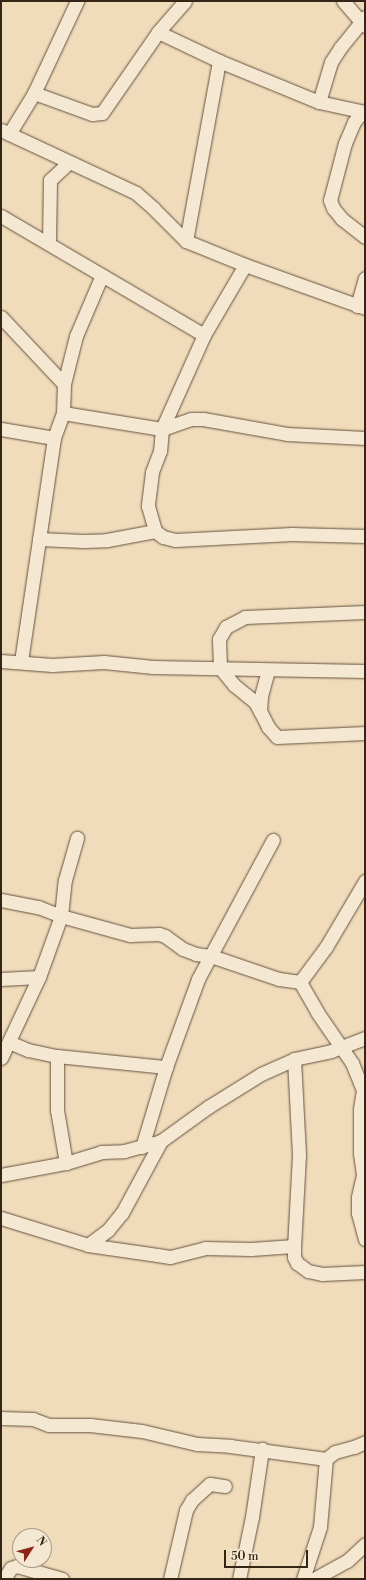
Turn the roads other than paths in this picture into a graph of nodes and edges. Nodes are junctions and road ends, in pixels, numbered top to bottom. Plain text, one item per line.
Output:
1 (77, 1) edge
2 (185, 1) edge
3 (343, 1) edge
4 (363, 22) edge
5 (158, 32) junction
6 (219, 61) junction
7 (34, 93) junction
8 (319, 102) junction
9 (363, 112) edge
10 (5, 132) edge
11 (69, 162) junction
12 (1, 216) edge
13 (365, 237) edge
14 (186, 240) junction
15 (49, 243) junction
16 (245, 265) junction
17 (102, 275) junction
18 (365, 278) edge
19 (361, 307) edge
20 (1, 317) edge
21 (204, 335) junction
22 (64, 384) junction
23 (63, 413) junction
24 (1, 429) edge
25 (162, 429) junction
26 (54, 438) junction
27 (365, 438) edge
28 (155, 531) junction
29 (365, 536) edge
30 (39, 539) junction
31 (365, 612) edge
32 (1, 661) edge
33 (20, 662) junction
34 (220, 668) junction
35 (268, 670) junction
36 (365, 671) edge
37 (260, 711) junction
38 (365, 733) edge
39 (76, 838) dead end
40 (273, 840) dead end
41 (365, 881) edge
42 (1, 900) edge
43 (61, 916) junction
44 (211, 956) junction
45 (39, 977) junction
46 (1, 979) edge
47 (300, 982) junction
48 (365, 1038) edge
49 (9, 1042) junction
50 (342, 1047) junction
51 (57, 1056) junction
52 (1, 1058) edge
53 (294, 1058) junction
54 (166, 1067) junction
55 (364, 1090) edge
56 (161, 1141) junction
57 (142, 1147) junction
58 (66, 1163) junction
59 (1, 1175) edge
60 (364, 1175) edge
61 (1, 1218) edge
62 (365, 1239) edge
63 (88, 1246) junction
64 (294, 1246) junction
65 (365, 1272) edge
66 (1, 1418) edge
67 (365, 1442) edge
68 (262, 1450) junction
69 (326, 1459) junction
70 (225, 1486) dead end
71 (365, 1544) edge
72 (4, 1579) edge
73 (62, 1579) edge
74 (170, 1579) edge
75 (239, 1579) edge
76 (303, 1579) edge
77 (314, 1579) edge

1 - 7 street
2 - 5 street
3 - 4 street
4 - 8 street
5 - 6 street
5 - 7 street
6 - 8 street
6 - 14 street
7 - 10 street
8 - 9 street
9 - 13 street
10 - 11 street
11 - 14 street
11 - 15 street
12 - 15 street
14 - 16 street
15 - 17 street
16 - 19 street
16 - 21 street
17 - 21 street
17 - 22 street
18 - 19 street
20 - 22 street
21 - 25 street
22 - 23 street
23 - 25 street
23 - 26 street
24 - 26 street
25 - 27 street
25 - 28 street
26 - 30 street
28 - 29 street
28 - 30 street
30 - 33 street
31 - 34 street
32 - 33 street
33 - 34 street
34 - 35 street
34 - 37 street
35 - 36 street
35 - 37 street
37 - 38 street
39 - 43 street
40 - 44 street
41 - 47 street
42 - 43 street
43 - 44 street
43 - 45 street
44 - 47 street
44 - 54 street
45 - 46 street
45 - 49 street
47 - 50 street
48 - 50 street
49 - 51 street
49 - 52 street
50 - 53 street
50 - 55 street
51 - 54 street
51 - 58 street
53 - 56 street
53 - 64 street
54 - 57 street
55 - 60 street
56 - 57 street
56 - 63 street
57 - 58 street
58 - 59 street
60 - 62 street
61 - 63 street
63 - 64 street
64 - 65 street
66 - 68 street
67 - 69 street
68 - 69 street
68 - 75 street
69 - 76 street
70 - 74 street
71 - 77 street
72 - 73 street

